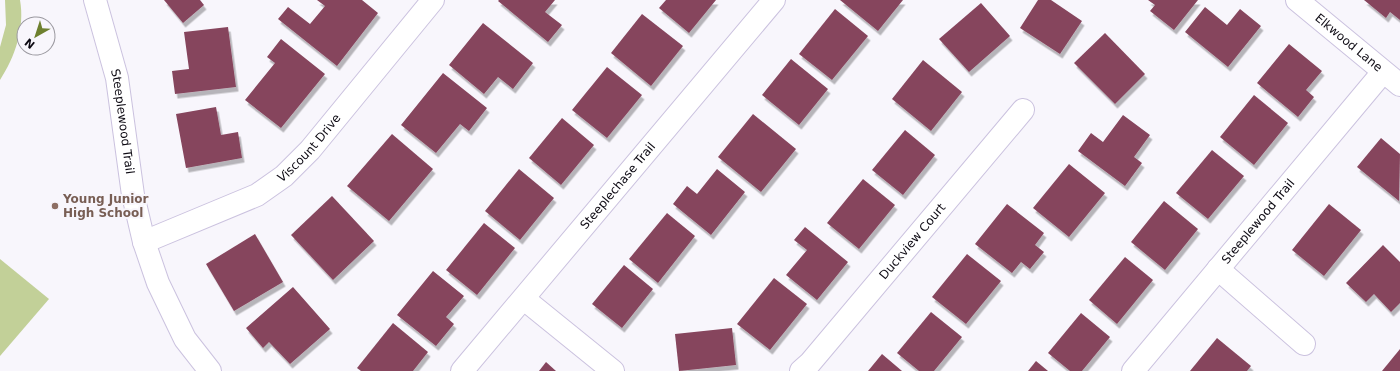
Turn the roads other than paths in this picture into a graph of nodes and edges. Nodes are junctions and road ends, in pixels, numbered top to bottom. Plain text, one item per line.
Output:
1 (95, 0) edge
2 (433, 0) edge
3 (774, 0) edge
4 (1297, 0) edge
5 (1384, 72) junction
6 (1400, 86) edge
7 (1023, 110) dead end
8 (144, 242) junction
9 (1218, 269) junction
10 (524, 299) junction
11 (1304, 344) dead end
12 (210, 371) edge
13 (462, 371) edge
14 (613, 371) edge
15 (801, 371) edge
16 (1132, 371) edge

1 - 8 street, Steeplewood Trail
2 - 8 street, Viscount Drive
3 - 10 street, Steeplechase Trail
4 - 5 street, Elkwood Lane
5 - 6 street, Elkwood Lane
5 - 9 street, Steeplewood Trail
7 - 15 street, Duckview Court
8 - 12 street, Steeplewood Trail
9 - 11 street
9 - 16 street, Steeplewood Trail
10 - 13 street, Steeplechase Trail
10 - 14 street

